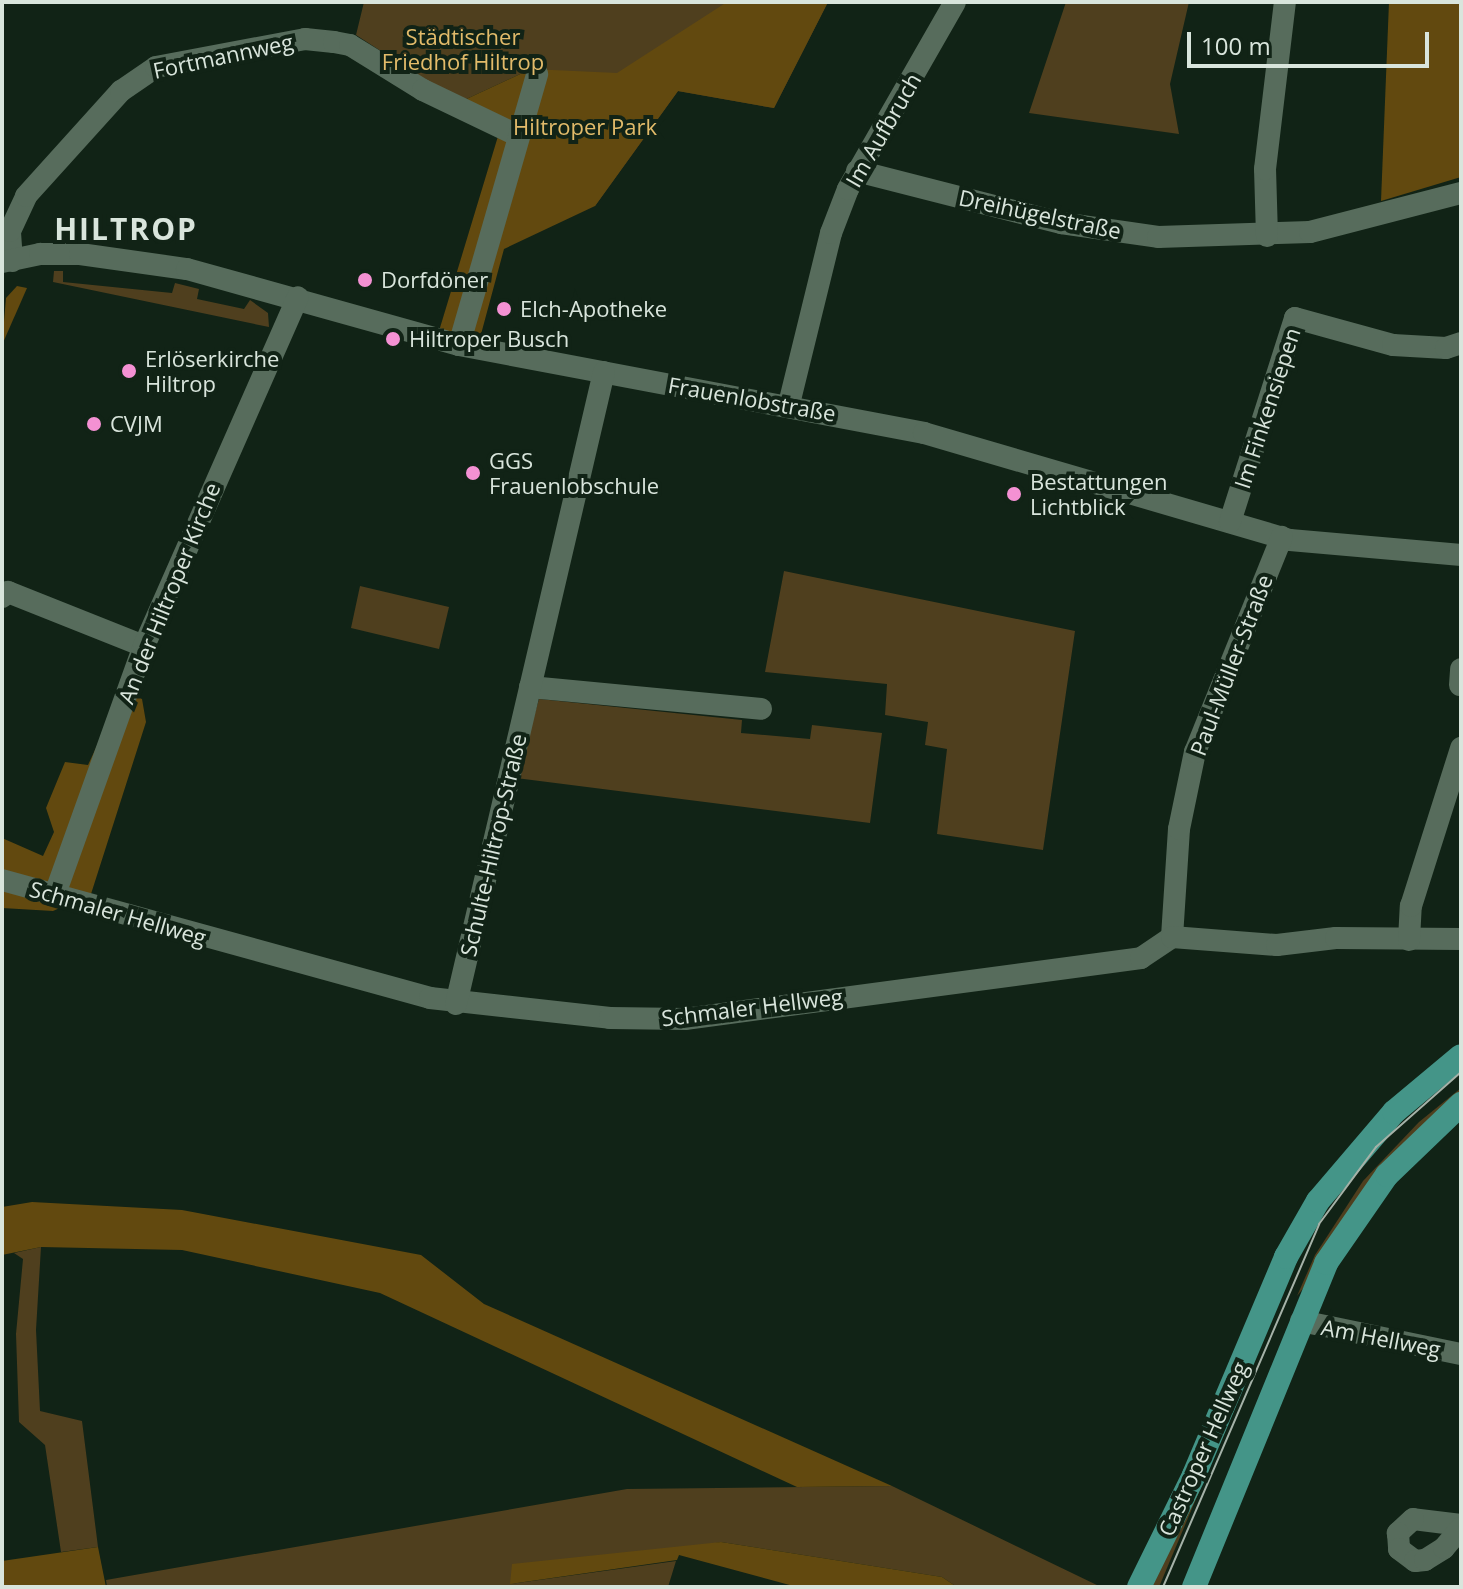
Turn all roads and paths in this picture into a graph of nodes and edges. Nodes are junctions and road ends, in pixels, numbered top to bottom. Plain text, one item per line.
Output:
1 (955, 2) edge
2 (1285, 2) edge
3 (537, 74) dead end
4 (519, 136) junction
5 (857, 171) junction
6 (1461, 193) edge
7 (1267, 236) junction
8 (6, 258) edge
9 (298, 297) junction
10 (1461, 343) edge
11 (459, 345) junction
12 (604, 372) junction
13 (789, 404) junction
14 (1230, 522) junction
15 (1282, 537) junction
16 (1461, 555) edge
17 (2, 597) edge
18 (144, 646) junction
19 (530, 687) junction
20 (761, 709) dead end
21 (1461, 748) edge
22 (2, 880) edge
23 (55, 894) junction
24 (1172, 937) junction
25 (1461, 939) edge
26 (1409, 940) junction
27 (456, 1004) junction
28 (1461, 1056) edge
29 (1461, 1104) edge
30 (1263, 1310) junction
31 (1301, 1321) junction
32 (1461, 1354) edge
33 (1139, 1587) edge
34 (1194, 1587) edge

1 - 5 street, Im Aufbruch
2 - 7 street
3 - 4 street
4 - 8 street, Fortmannweg
4 - 11 street
5 - 7 street, Dreihügelstraße
5 - 13 street, Im Aufbruch
6 - 7 street, Dreihügelstraße
8 - 9 street, Frauenlobstraße
9 - 11 street, Frauenlobstraße
9 - 18 street, An der Hiltroper Kirche
10 - 14 street, Im Finkensiepen
11 - 12 street, Frauenlobstraße
12 - 13 street, Frauenlobstraße
12 - 19 street, Schulte-Hiltrop-Straße
13 - 14 street, Frauenlobstraße
14 - 15 street, Frauenlobstraße
15 - 16 street, Frauenlobstraße
15 - 24 street, Paul-Müller-Straße
17 - 18 street
18 - 23 street, An der Hiltroper Kirche
19 - 20 street
19 - 27 street, Schulte-Hiltrop-Straße
21 - 26 street
22 - 23 street, Schmaler Hellweg
23 - 27 street, Schmaler Hellweg
24 - 26 street
24 - 27 street, Schmaler Hellweg
25 - 26 street
28 - 30 main road, Castroper Hellweg
29 - 31 main road, Castroper Hellweg
30 - 31 main road
30 - 33 main road, Castroper Hellweg
31 - 32 street, Am Hellweg
31 - 34 main road, Castroper Hellweg

